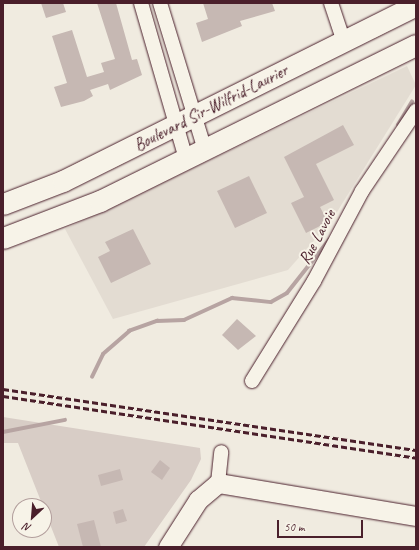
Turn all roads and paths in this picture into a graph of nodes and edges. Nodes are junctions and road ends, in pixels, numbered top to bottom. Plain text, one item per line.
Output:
1 (140, 3) edge
2 (160, 3) edge
3 (331, 3) edge
4 (416, 5) edge
5 (344, 42) junction
6 (416, 45) edge
7 (416, 111) edge
8 (186, 121) junction
9 (205, 150) junction
10 (186, 159) junction
11 (3, 204) edge
12 (3, 238) edge
13 (252, 381) dead end
14 (221, 452) dead end
15 (218, 483) junction
16 (416, 516) edge
17 (168, 547) edge

1 - 8 street
2 - 8 street
3 - 5 street
4 - 5 main road, Boulevard Sir-Wilfrid-Laurier
5 - 8 main road, Boulevard Sir-Wilfrid-Laurier
6 - 9 main road, Boulevard Sir-Wilfrid-Laurier
7 - 13 street, Rue Lavoie
8 - 9 street
8 - 10 street
8 - 11 main road, Boulevard Sir-Wilfrid-Laurier
9 - 10 main road, Boulevard Sir-Wilfrid-Laurier
10 - 12 main road, Boulevard Sir-Wilfrid-Laurier
14 - 15 street
15 - 16 street
15 - 17 street

